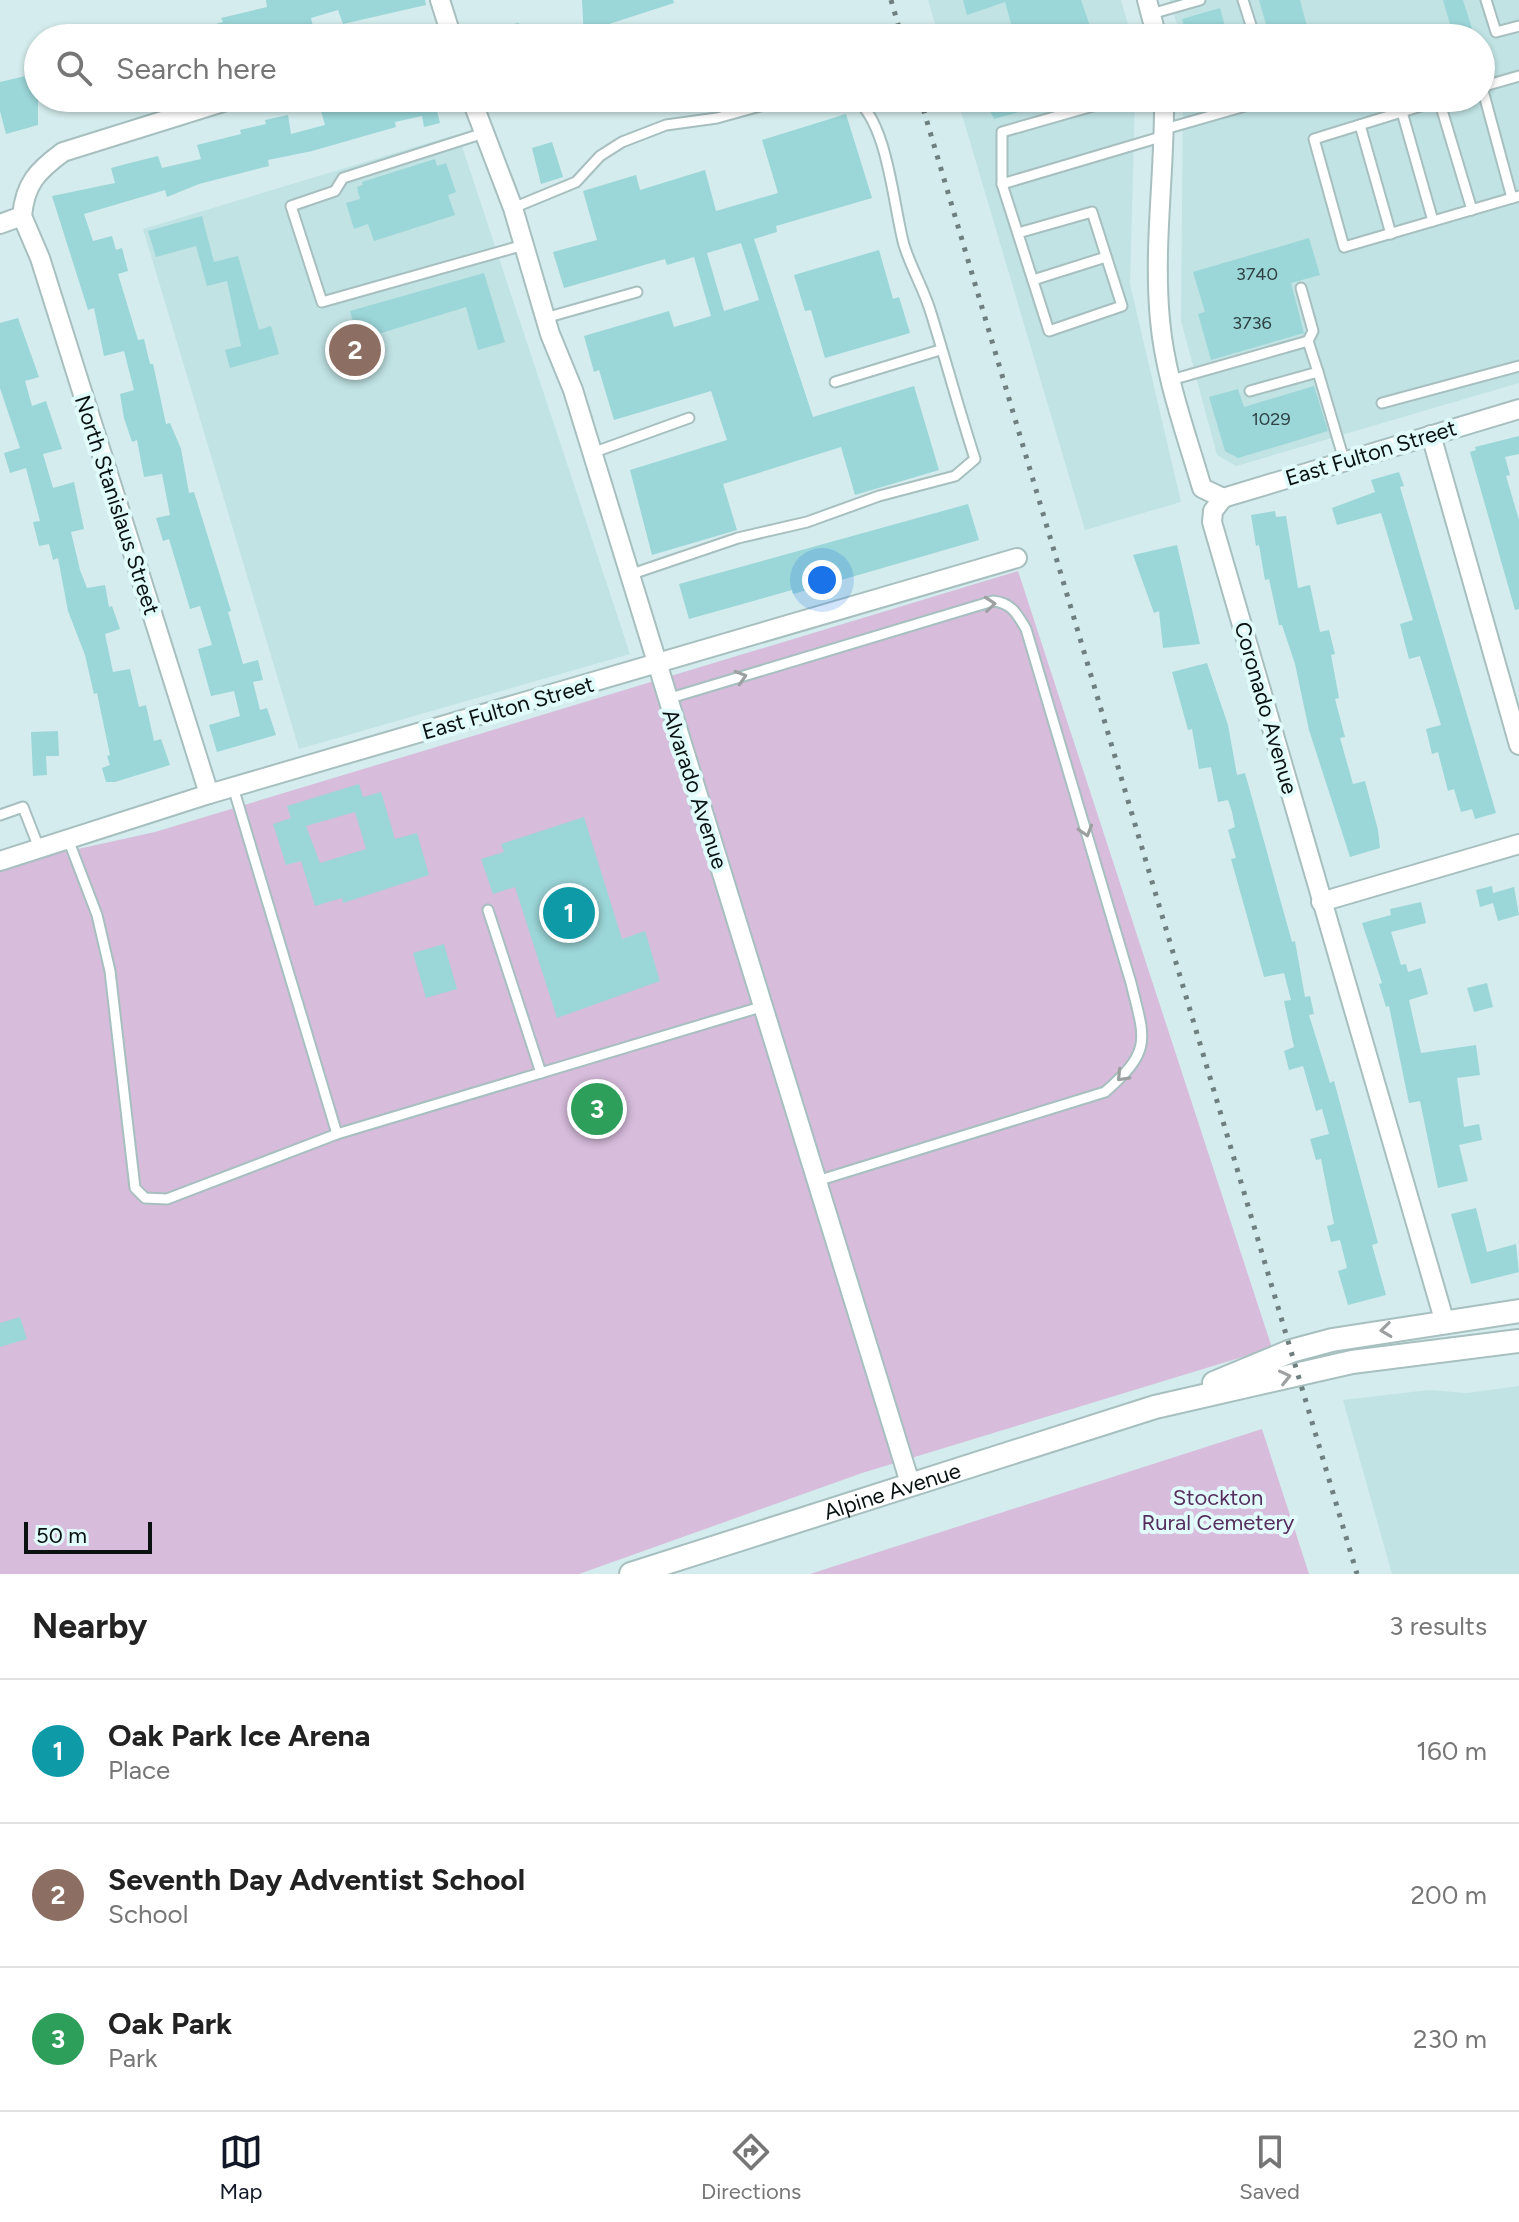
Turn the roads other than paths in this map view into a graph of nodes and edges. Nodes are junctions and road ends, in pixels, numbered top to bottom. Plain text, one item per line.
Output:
1 (440, 0) edge
2 (1200, 0) edge
3 (1243, 0) edge
4 (1486, 0) edge
5 (1149, 7) edge
6 (445, 24) edge
7 (1251, 24) edge
8 (1494, 24) edge
9 (1519, 26) edge
10 (1495, 29) edge
11 (1519, 76) edge
12 (1495, 83) edge
13 (191, 112) edge
14 (476, 112) edge
15 (739, 112) edge
16 (869, 112) edge
17 (1072, 112) edge
18 (1164, 112) edge
19 (1229, 112) edge
20 (1402, 112) joint
21 (1446, 112) edge
22 (1490, 112) edge
23 (1360, 125) junction
24 (484, 133) junction
25 (1164, 133) junction
26 (1002, 184) junction
27 (1516, 197) edge
28 (513, 208) junction
29 (1472, 210) junction
30 (22, 216) junction
31 (1433, 221) junction
32 (0, 224) edge
33 (1018, 233) junction
34 (1391, 234) junction
35 (524, 245) junction
36 (1106, 257) junction
37 (1033, 280) junction
38 (1301, 288) dead end
39 (637, 292) dead end
40 (545, 318) junction
41 (1308, 341) junction
42 (940, 350) junction
43 (1519, 366) edge
44 (1318, 372) junction
45 (1171, 380) junction
46 (835, 382) dead end
47 (1250, 391) dead end
48 (1382, 403) dead end
49 (1519, 409) edge
50 (689, 418) dead end
51 (1431, 435) junction
52 (592, 453) junction
53 (1344, 460) junction
54 (1223, 498) junction
55 (1017, 558) dead end
56 (629, 575) junction
57 (656, 665) junction
58 (667, 699) junction
59 (1519, 745) edge
60 (233, 787) junction
61 (209, 794) junction
62 (0, 815) edge
63 (68, 839) junction
64 (1519, 844) edge
65 (39, 848) junction
66 (0, 861) edge
67 (1321, 902) junction
68 (488, 910) dead end
69 (764, 1006) junction
70 (541, 1073) junction
71 (337, 1134) junction
72 (817, 1181) junction
73 (1519, 1311) edge
74 (1445, 1323) junction
75 (1519, 1341) edge
76 (1155, 1407) junction
77 (910, 1483) junction
78 (631, 1574) edge

1 - 6 street
2 - 5 lane
3 - 7 lane
4 - 8 lane
9 - 10 lane
11 - 12 lane
13 - 30 street
14 - 24 street, Alvarado Avenue
15 - 28 lane
16 - 42 lane
17 - 26 lane
18 - 25 street
19 - 25 lane
20 - 23 lane
20 - 31 lane
21 - 29 lane
22 - 27 lane
23 - 34 lane
23 - 34 lane
24 - 28 street, Alvarado Avenue
24 - 35 lane
25 - 26 lane
25 - 45 street
26 - 33 lane
27 - 29 lane
28 - 35 street, Alvarado Avenue
29 - 31 lane
30 - 32 street
30 - 61 street, North Stanislaus Street
31 - 34 lane
33 - 36 lane
33 - 37 lane
35 - 40 street, Alvarado Avenue
36 - 37 lane
36 - 37 lane
38 - 41 lane
39 - 40 lane
40 - 52 street, Alvarado Avenue
41 - 44 lane
41 - 45 lane
42 - 46 lane
42 - 56 lane
43 - 48 lane
44 - 47 lane
44 - 53 lane
45 - 54 street
49 - 51 street, East Fulton Street
50 - 52 lane
51 - 53 street, East Fulton Street
51 - 59 street
52 - 56 street, Alvarado Avenue
53 - 54 street, East Fulton Street
54 - 67 street, Coronado Avenue
55 - 57 street, East Fulton Street
56 - 57 street, Alvarado Avenue
57 - 58 street, Alvarado Avenue
57 - 60 street, East Fulton Street
58 - 69 street, Alvarado Avenue
58 -> 72 lane
60 - 61 street, East Fulton Street
60 - 71 lane
61 - 63 street, East Fulton Street
62 - 65 lane
63 - 65 street, East Fulton Street
63 - 71 lane
64 - 67 street
65 - 66 street, East Fulton Street
67 - 74 street, Coronado Avenue
68 - 70 lane
69 - 70 lane
69 - 72 street, Alvarado Avenue
70 - 71 lane
72 - 77 street, Alvarado Avenue
73 - 74 street, Alpine Avenue
74 -> 76 street, Alpine Avenue
76 -> 75 street, Alpine Avenue
76 - 77 street, Alpine Avenue
77 - 78 street, Alpine Avenue

